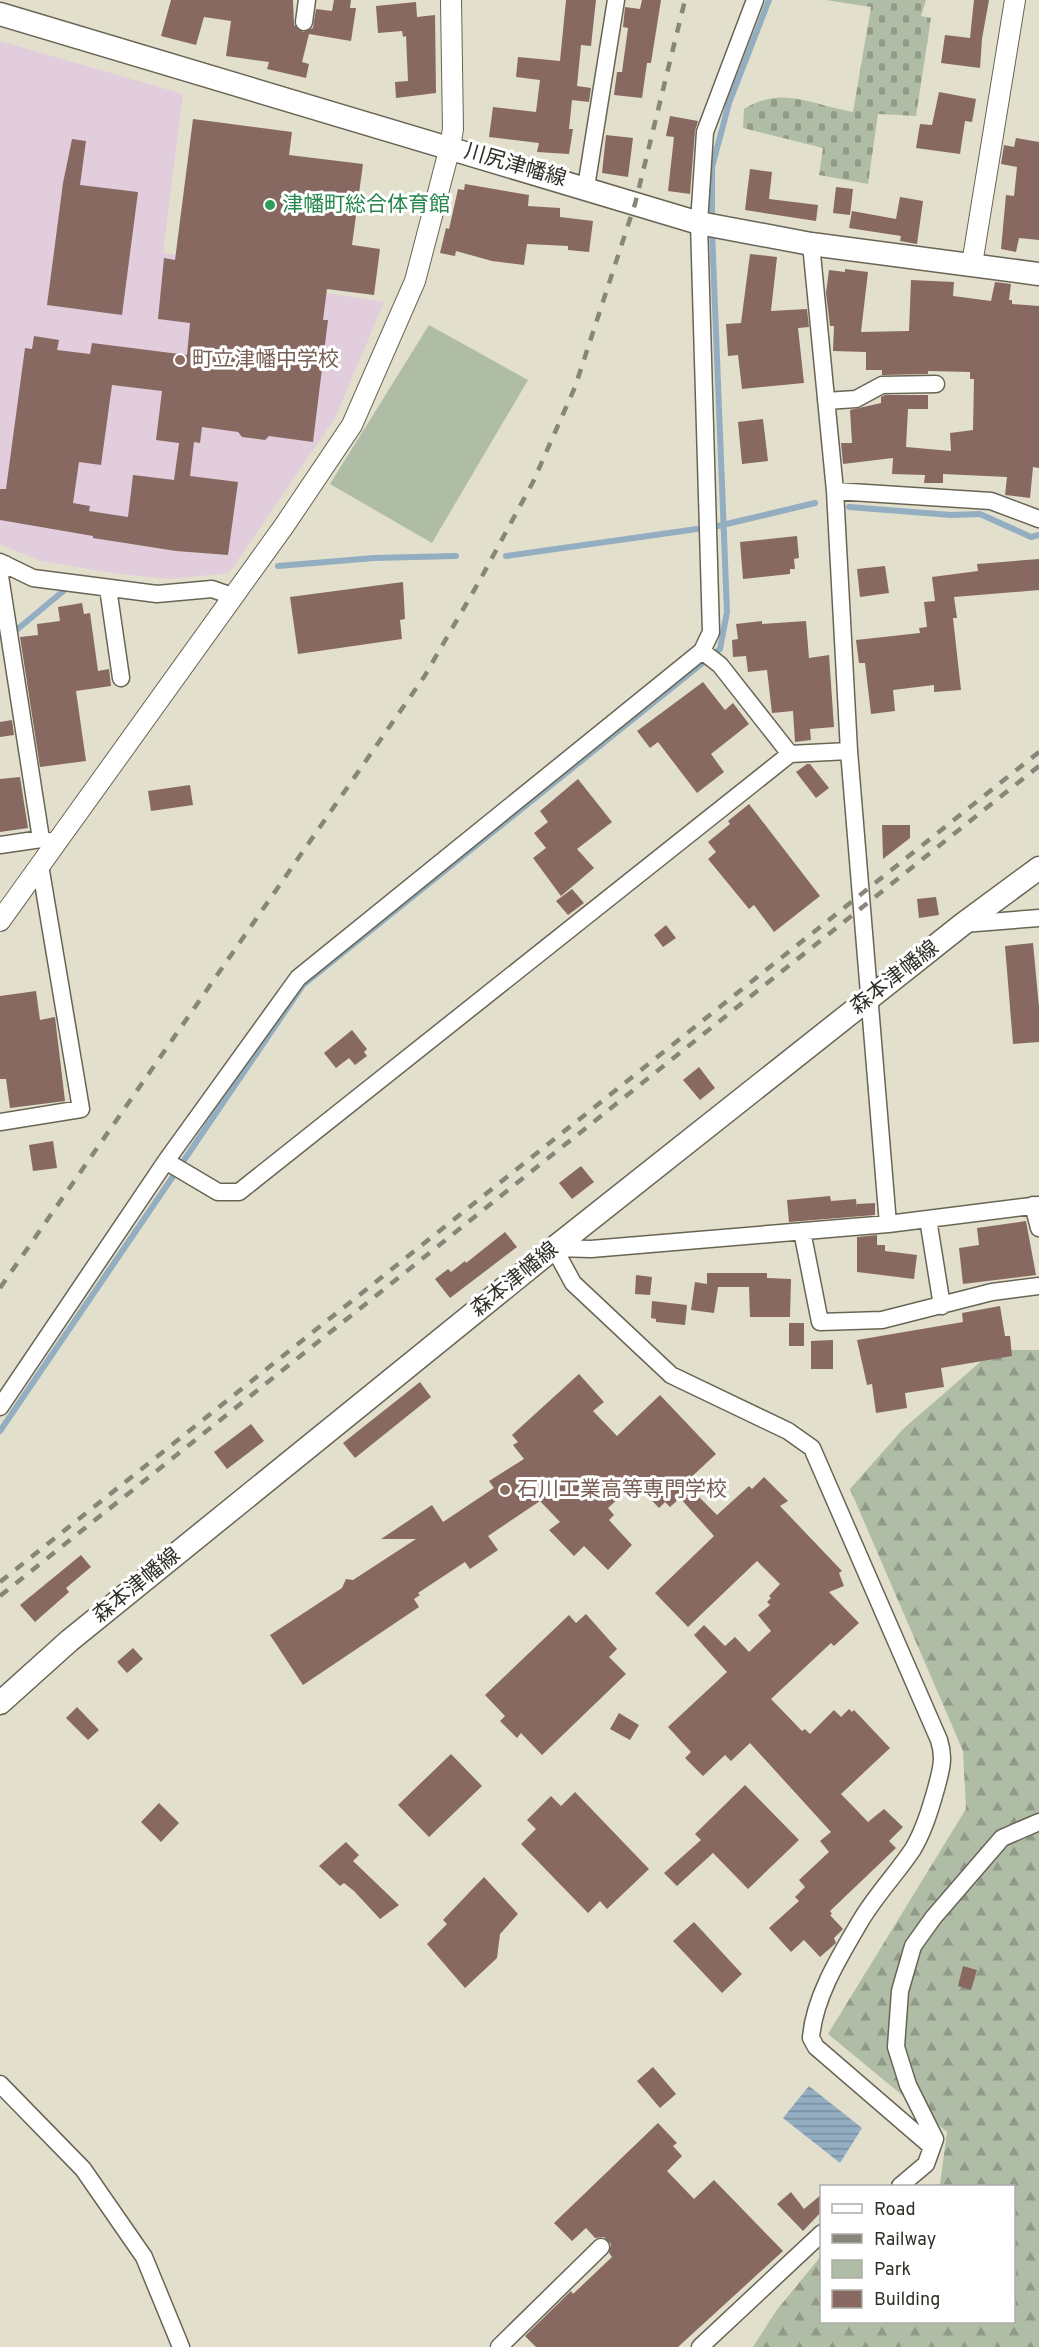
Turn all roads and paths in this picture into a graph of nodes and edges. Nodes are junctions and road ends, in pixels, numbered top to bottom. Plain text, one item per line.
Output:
1 (307, 0) edge
2 (451, 0) edge
3 (616, 0) edge
4 (755, 0) edge
5 (1014, 0) edge
6 (0, 14) edge
7 (304, 22) dead end
8 (450, 147) junction
9 (586, 188) junction
10 (710, 225) junction
11 (811, 244) junction
12 (972, 264) junction
13 (1039, 274) edge
14 (936, 384) dead end
15 (826, 400) junction
16 (835, 491) junction
17 (1039, 519) edge
18 (2, 563) edge
19 (108, 588) junction
20 (232, 596) junction
21 (704, 652) junction
22 (121, 678) dead end
23 (849, 751) junction
24 (790, 754) junction
25 (48, 841) junction
26 (0, 845) edge
27 (40, 865) junction
28 (1039, 868) edge
29 (1039, 918) edge
30 (0, 921) edge
31 (963, 924) junction
32 (871, 996) junction
33 (0, 1122) edge
34 (170, 1163) dead end
35 (1036, 1205) edge
36 (928, 1219) junction
37 (888, 1224) junction
38 (1039, 1228) edge
39 (802, 1232) junction
40 (554, 1248) junction
41 (1039, 1286) edge
42 (942, 1306) junction
43 (0, 1407) edge
44 (0, 1703) edge
45 (1039, 1822) edge
46 (0, 2084) edge
47 (932, 2147) junction
48 (902, 2185) edge
49 (820, 2235) edge
50 (601, 2247) dead end
51 (181, 2347) edge
52 (499, 2347) edge
53 (700, 2347) edge

1 - 7 street
2 - 8 street
3 - 9 street
4 - 10 street
5 - 12 street
6 - 8 main road, 川尻津幡線
8 - 9 main road, 川尻津幡線
8 - 20 street
9 - 10 main road, 川尻津幡線
10 - 11 main road, 川尻津幡線
10 - 21 street
11 - 12 main road, 川尻津幡線
11 - 15 street
12 - 13 main road, 川尻津幡線
14 - 15 street
15 - 16 street
16 - 17 street
16 - 23 street
18 - 19 street
18 - 25 street
19 - 20 street
19 - 22 street
20 - 25 street
21 - 24 street
21 - 43 street
23 - 24 street
23 - 32 street
24 - 34 street
25 - 26 street
25 - 27 street
27 - 30 street
27 - 33 street
28 - 31 main road, 森本津幡線
29 - 31 street
31 - 32 main road, 森本津幡線
32 - 37 street
32 - 40 main road, 森本津幡線
35 - 36 street
35 - 38 street
36 - 37 street
36 - 42 street
37 - 39 street
39 - 40 street
39 - 42 street
40 - 44 main road, 森本津幡線
40 - 47 street
41 - 42 street
45 - 47 street
46 - 51 street
47 - 48 street
49 - 53 street
50 - 52 street

